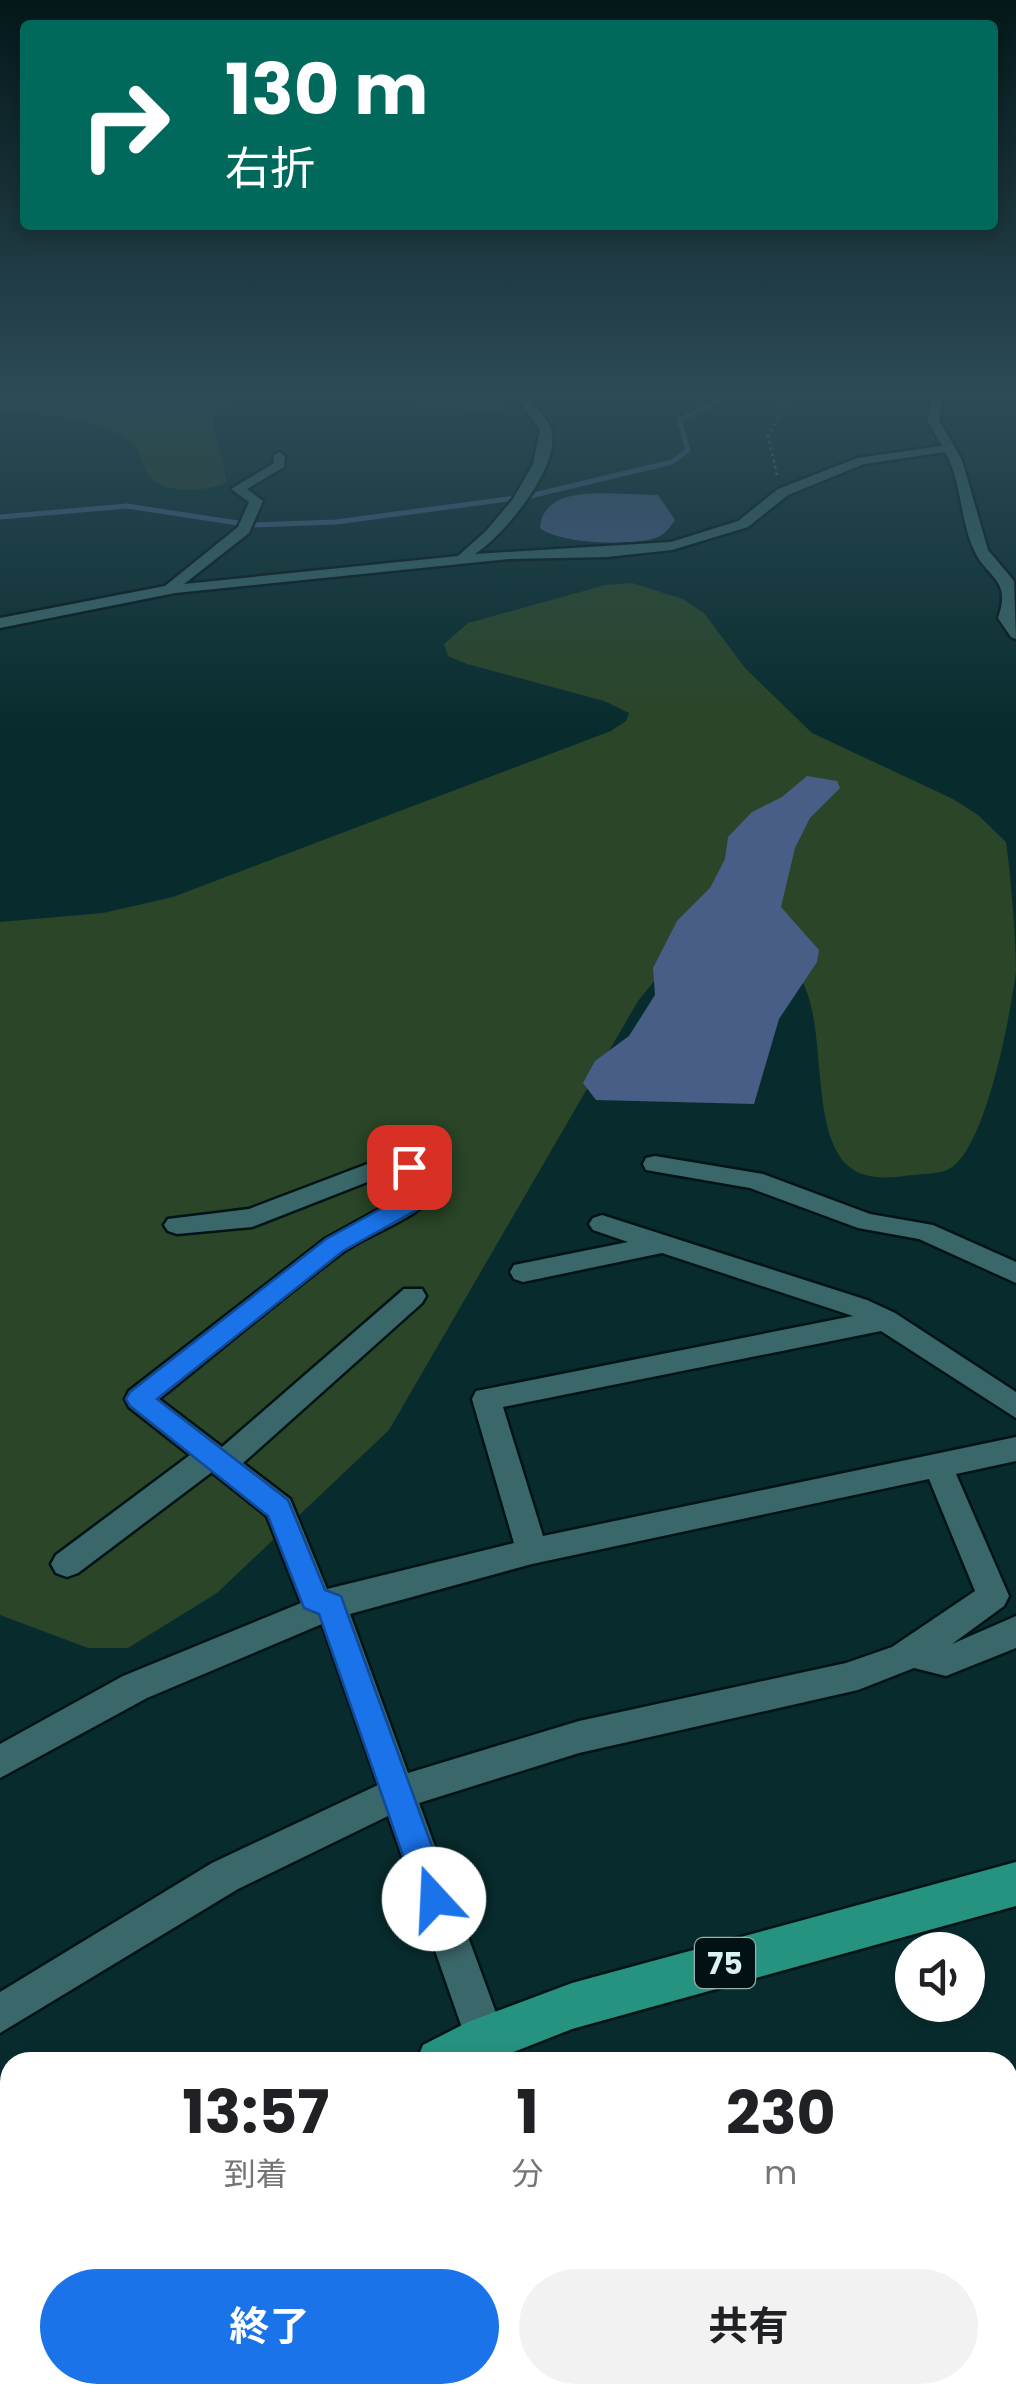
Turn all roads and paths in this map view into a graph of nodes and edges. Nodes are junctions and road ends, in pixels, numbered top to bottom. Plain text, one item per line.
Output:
1 (254, 506) edge
2 (515, 506) edge
3 (766, 506) edge
4 (968, 506) edge
5 (455, 560) junction
6 (170, 590) junction
7 (0, 624) edge
8 (1016, 634) edge
9 (655, 1164) dead end
10 (602, 1224) dead end
11 (177, 1225) dead end
12 (663, 1244) junction
13 (524, 1272) dead end
14 (1016, 1274) edge
15 (413, 1296) dead end
16 (885, 1320) junction
17 (1016, 1406) edge
18 (1016, 1450) edge
19 (217, 1460) junction
20 (939, 1468) junction
21 (532, 1551) junction
22 (67, 1564) dead end
23 (331, 1605) junction
24 (1016, 1630) edge
25 (912, 1652) junction
26 (0, 1762) edge
27 (396, 1794) junction
28 (1016, 1884) edge
29 (0, 2014) edge
30 (490, 2051) edge

1 - 6 street
2 - 5 street
3 - 5 street
4 - 8 street
5 - 6 street
6 - 7 street
9 - 14 street
10 - 12 street
11 - 19 street
12 - 13 street
12 - 16 street
15 - 19 street
16 - 17 street
16 - 21 street
18 - 20 street
19 - 22 street
19 - 23 street
20 - 21 street
20 - 25 street
21 - 23 street
23 - 26 street
23 - 27 street
24 - 25 street
25 - 27 street
27 - 29 street
27 - 30 street
28 - 30 main road, 75

